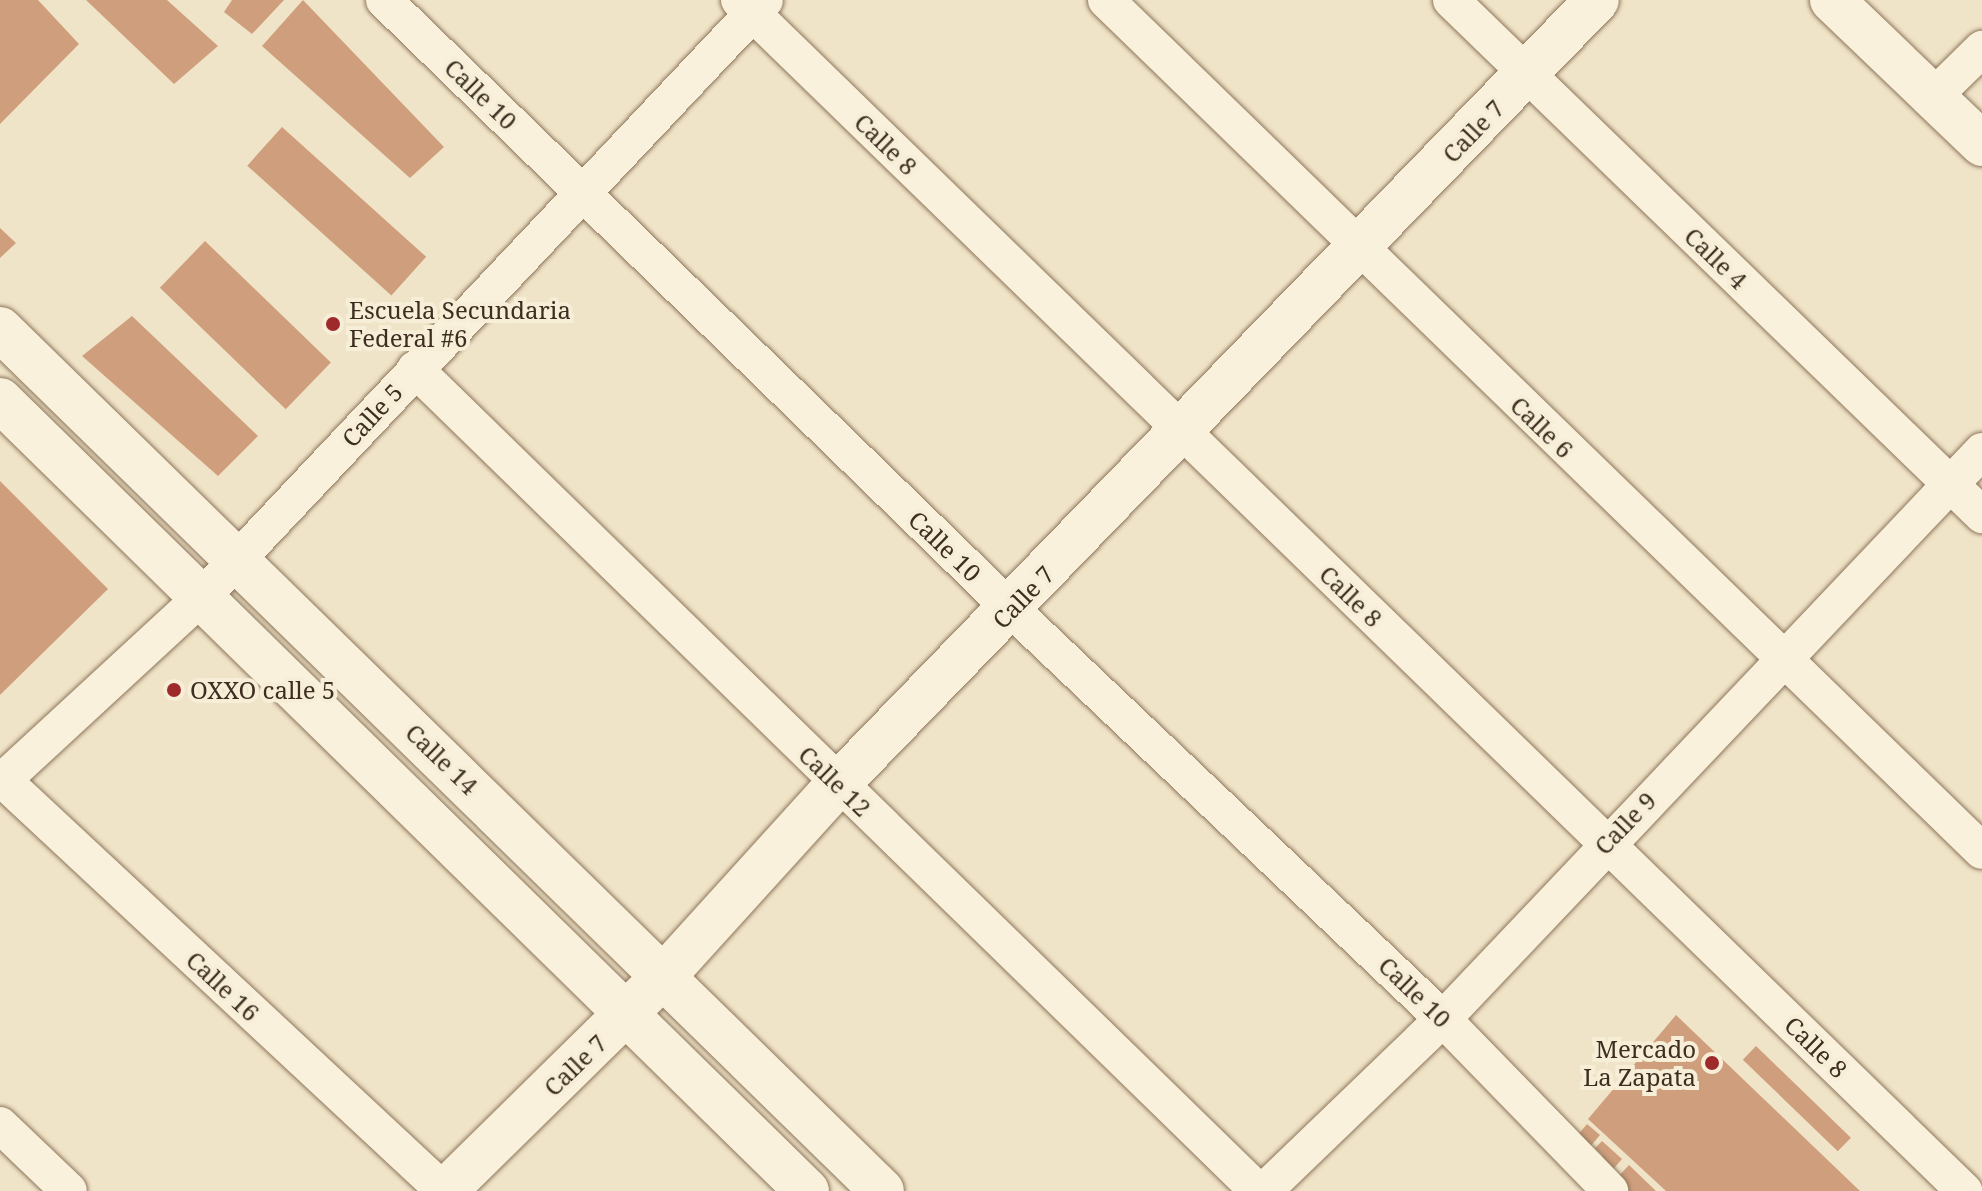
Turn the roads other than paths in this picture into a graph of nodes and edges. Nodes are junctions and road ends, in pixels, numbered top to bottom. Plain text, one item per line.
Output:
1 (384, 0) edge
2 (1106, 0) edge
3 (1451, 0) edge
4 (1597, 0) edge
5 (1832, 0) edge
6 (753, 4) edge
7 (1982, 49) edge
8 (1527, 75) junction
9 (1933, 97) junction
10 (1982, 144) edge
11 (581, 191) junction
12 (1360, 249) junction
13 (0, 329) edge
14 (415, 369) junction
15 (0, 400) edge
16 (1181, 434) junction
17 (1982, 451) edge
18 (1951, 485) junction
19 (1982, 515) edge
20 (237, 559) junction
21 (203, 596) junction
22 (1011, 609) junction
23 (1785, 663) junction
24 (1, 782) edge
25 (838, 784) junction
26 (1606, 842) junction
27 (1982, 851) edge
28 (664, 976) junction
29 (627, 1014) junction
30 (1443, 1019) junction
31 (0, 1125) edge
32 (69, 1191) edge
33 (445, 1191) edge
34 (807, 1191) edge
35 (882, 1191) edge
36 (1261, 1191) edge
37 (1610, 1191) edge
38 (1964, 1191) edge

1 - 11 street, Calle 10
2 - 12 street, Calle 6
3 - 8 street, Calle 4
4 - 8 main road, Calle 7
5 - 9 main road
6 - 11 street, Calle 5
6 - 16 street, Calle 8
7 - 9 street
8 - 12 main road, Calle 7
8 - 18 street, Calle 4
9 - 10 main road
11 - 14 street, Calle 5
11 - 22 street, Calle 10
12 - 16 main road, Calle 7
12 - 23 street, Calle 6
13 - 20 main road, Calle 14
14 - 20 street, Calle 5
14 - 25 street, Calle 12
15 - 21 main road
16 - 22 main road, Calle 7
16 - 26 street, Calle 8
17 - 18 street, Calle 9
18 - 19 street, Calle 4
18 - 23 street, Calle 9
20 - 21 street, Calle 5
20 - 28 main road, Calle 14
21 - 24 street, Calle 5
21 - 29 main road
22 - 25 main road, Calle 7
22 - 30 street, Calle 10
23 - 26 street, Calle 9
23 - 27 street, Calle 6
24 - 33 street, Calle 16
25 - 28 main road, Calle 7
25 - 36 street, Calle 12
26 - 30 street, Calle 9
26 - 38 street, Calle 8
28 - 29 main road, Calle 7
28 - 35 main road, Calle 14
29 - 33 main road, Calle 7
29 - 34 main road
30 - 36 street, Calle 9
30 - 37 street, Calle 10
31 - 32 street

